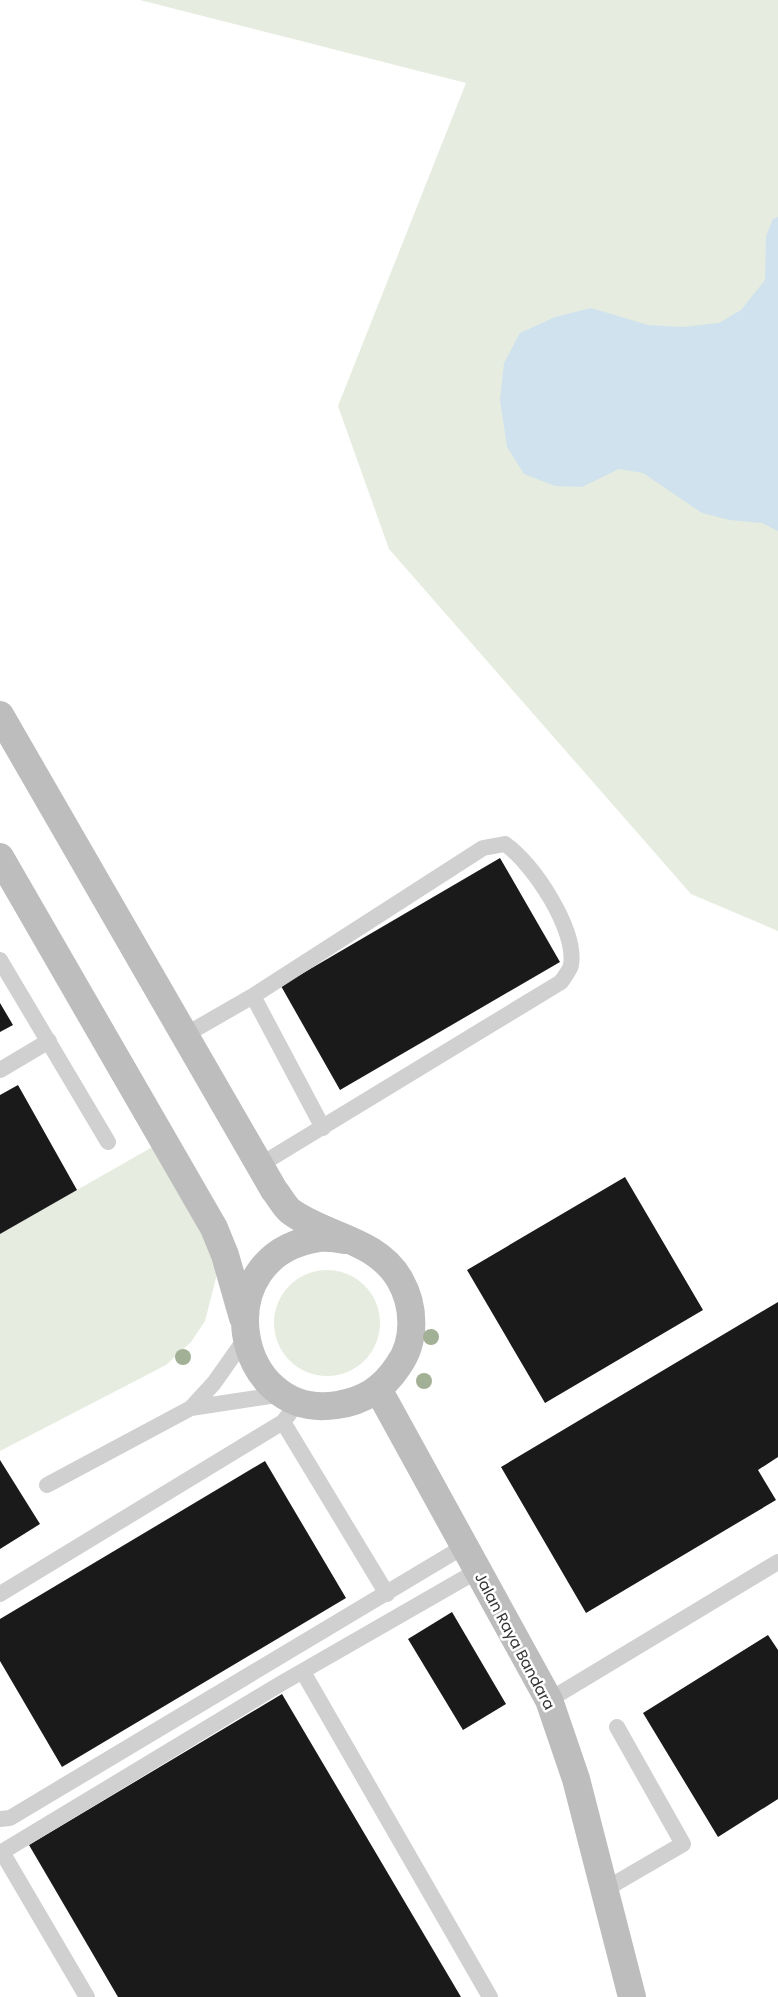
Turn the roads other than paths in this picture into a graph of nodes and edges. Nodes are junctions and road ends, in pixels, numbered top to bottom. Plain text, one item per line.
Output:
1 (0, 715) edge
2 (0, 857) edge
3 (0, 960) edge
4 (253, 996) junction
5 (185, 1035) junction
6 (49, 1041) junction
7 (0, 1070) edge
8 (323, 1128) junction
9 (108, 1142) dead end
10 (260, 1166) junction
11 (346, 1240) junction
12 (245, 1329) junction
13 (378, 1389) junction
14 (289, 1406) junction
15 (191, 1408) junction
16 (47, 1485) dead end
17 (463, 1547) junction
18 (777, 1565) edge
19 (477, 1571) junction
20 (0, 1594) edge
21 (387, 1594) junction
22 (303, 1672) junction
23 (549, 1700) junction
24 (617, 1727) dead end
25 (0, 1819) edge
26 (604, 1890) junction
27 (87, 1997) edge
28 (490, 1997) edge
29 (632, 1997) edge

1 - 5 street
2 - 12 street
3 - 6 lane
4 - 5 lane
4 - 8 lane
4 - 8 lane
5 - 10 street
6 - 7 lane
6 - 9 lane
8 - 10 lane
10 - 11 street
11 - 12 street
11 - 13 street
12 - 14 street
12 - 15 lane
13 - 14 street
13 - 17 street, Jalan Raya Bandara
14 - 15 lane
14 - 20 lane
14 - 21 lane
15 - 16 lane
17 - 19 street, Jalan Raya Bandara
17 - 21 lane
18 - 23 lane
19 - 22 lane
19 - 23 street, Jalan Raya Bandara
21 - 25 lane
22 - 27 lane
22 - 28 lane
23 - 26 street, Jalan Raya Bandara
24 - 26 lane
26 - 29 street, Jalan Raya Bandara

